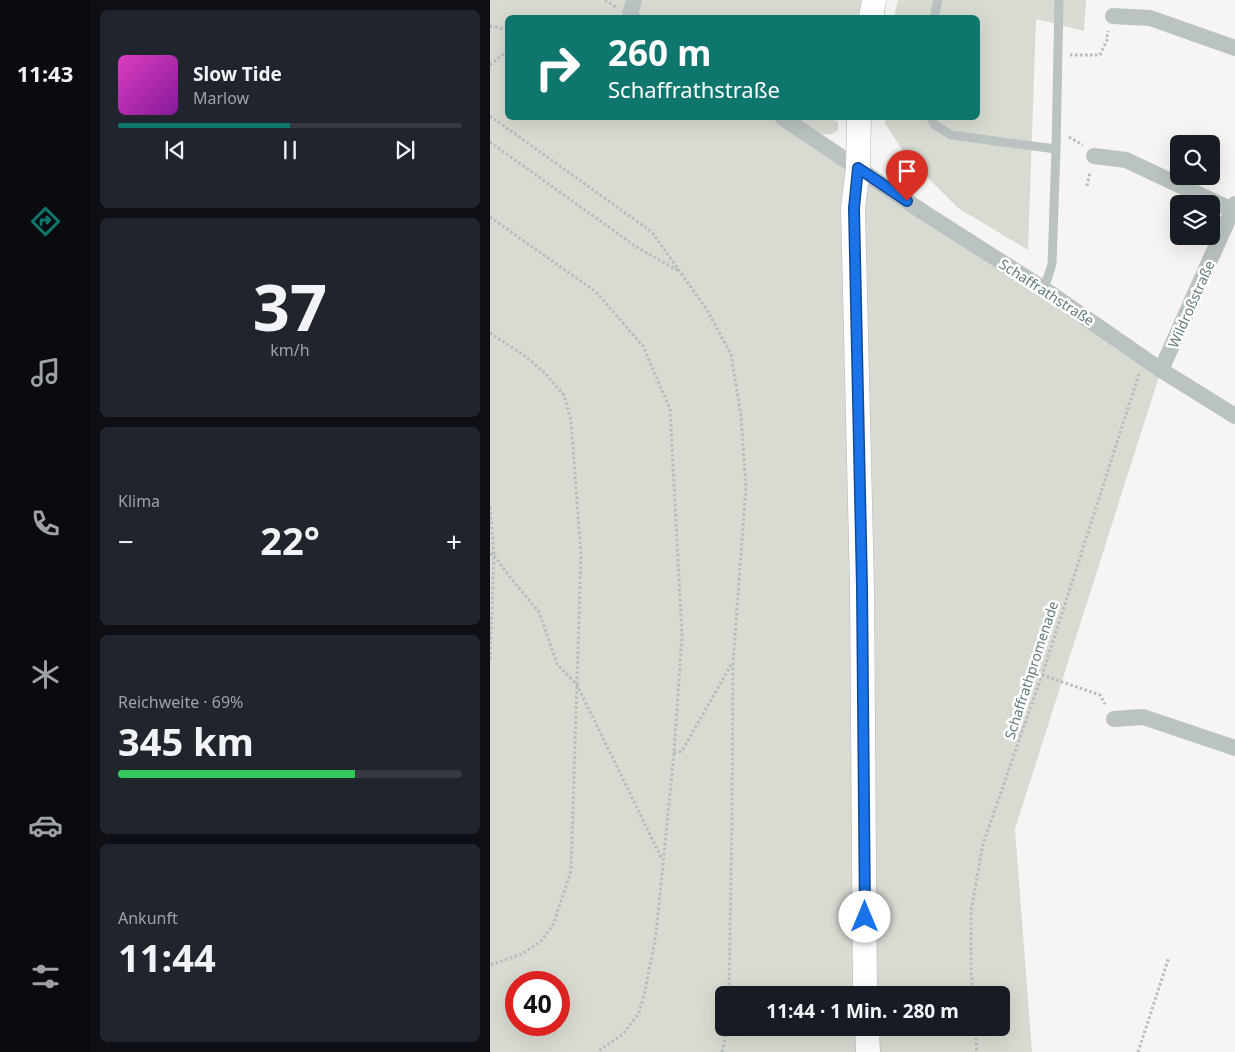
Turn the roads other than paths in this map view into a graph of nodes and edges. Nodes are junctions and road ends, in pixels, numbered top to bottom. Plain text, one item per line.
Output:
1 (634, 0) edge
2 (874, 0) edge
3 (938, 0) edge
4 (1059, 0) edge
5 (630, 15) edge
6 (872, 15) edge
7 (935, 15) edge
8 (1113, 16) dead end
9 (1235, 48) edge
10 (786, 120) edge
11 (859, 120) edge
12 (932, 120) edge
13 (1056, 149) junction
14 (1094, 156) road end
15 (858, 168) junction
16 (1233, 207) edge
17 (1044, 289) junction
18 (1161, 370) junction
19 (1235, 416) edge
20 (1114, 719) road end
21 (1235, 748) edge
22 (865, 986) edge
23 (867, 1036) edge
24 (868, 1052) edge

1 - 5 street
2 - 6 street
3 - 7 lane
4 - 13 lane
8 - 9 street
10 - 15 street, Schaffrathstraße
11 - 15 street
12 - 13 lane
13 - 17 lane
14 - 16 street, Wildroßstraße
15 - 17 street, Schaffrathstraße
15 - 22 street
16 - 18 street, Wildroßstraße
17 - 18 street, Schaffrathstraße
18 - 19 street, Schaffrathstraße
20 - 21 street
23 - 24 street

